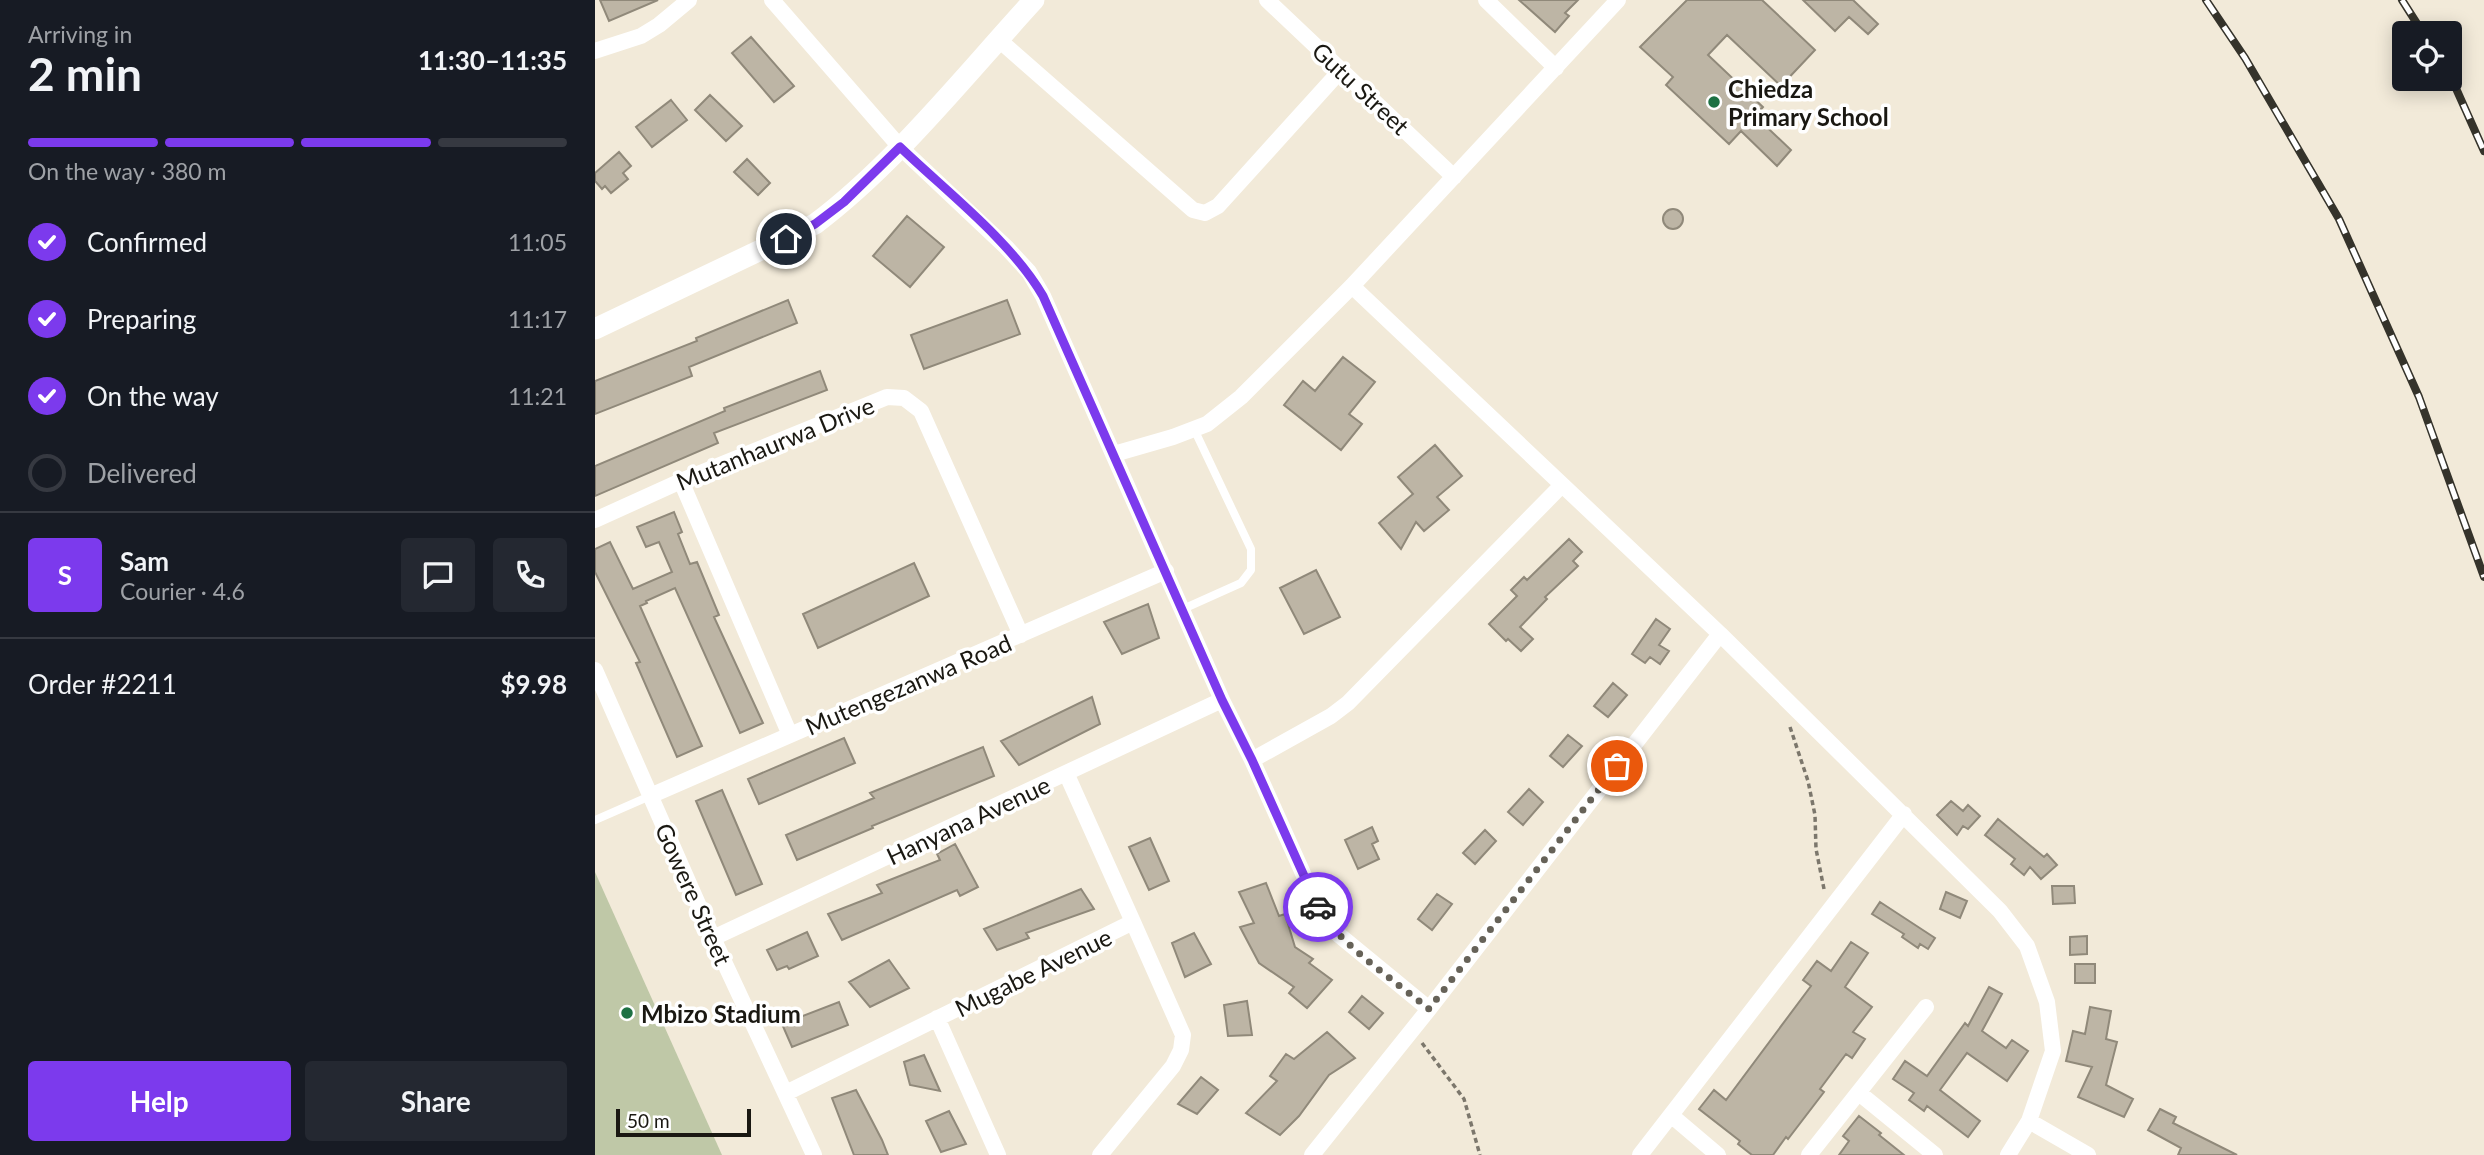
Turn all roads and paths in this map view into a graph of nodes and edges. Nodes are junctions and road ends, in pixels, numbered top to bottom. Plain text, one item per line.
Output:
1 (689, 0) edge
2 (772, 0) edge
3 (1034, 0) edge
4 (1267, 0) edge
5 (1486, 0) edge
6 (1618, 0) edge
7 (998, 39) junction
8 (595, 51) edge
9 (1556, 68) junction
10 (1341, 69) junction
11 (900, 147) junction
12 (1454, 177) junction
13 (1352, 286) junction
14 (595, 329) edge
15 (1194, 429) junction
16 (1114, 454) junction
17 (681, 481) junction
18 (1561, 486) junction
19 (595, 520) edge
20 (1166, 571) junction
21 (1183, 609) junction
22 (1720, 634) junction
23 (1021, 635) junction
24 (595, 670) edge
25 (1781, 695) junction
26 (1222, 700) junction
27 (790, 735) junction
28 (1252, 760) junction
29 (1067, 775) junction
30 (650, 796) junction
31 (1904, 814) junction
32 (595, 820) edge
33 (1828, 912) junction
34 (1133, 922) junction
35 (713, 938) junction
36 (1926, 1007) dead end
37 (1429, 1009) junction
38 (937, 1018) junction
39 (1412, 1030) junction
40 (786, 1093) junction
41 (1859, 1093) junction
42 (1672, 1116) junction
43 (2029, 1121) junction
44 (814, 1155) edge
45 (998, 1155) edge
46 (1100, 1155) edge
47 (1312, 1155) edge
48 (1480, 1155) edge
49 (1640, 1155) edge
50 (1718, 1155) edge
51 (1809, 1155) edge
52 (1935, 1155) edge
53 (2008, 1155) edge
54 (2088, 1155) edge

1 - 8 street
2 - 11 street
3 - 7 street
4 - 10 street, Gutu Street
5 - 9 street
6 - 9 street
7 - 10 street
7 - 11 street
9 - 12 street
10 - 12 street, Gutu Street
11 - 14 street
11 - 16 street
12 - 13 street
13 - 15 street
13 - 18 street
15 - 16 street
15 - 21 lane
16 - 20 street
17 - 19 street, Mutanhaurwa Drive
17 - 23 street, Mutanhaurwa Drive
17 - 27 street
18 - 22 street
18 - 28 street
20 - 21 street
20 - 23 street, Mutengezanwa Road
21 - 26 street
22 - 25 street
22 - 37 street
23 - 27 street, Mutengezanwa Road
24 - 30 street, Gowere Street
25 - 31 street
25 - 33 path
26 - 28 street
26 - 29 street, Hanyana Avenue
27 - 30 street, Mutengezanwa Road
28 - 37 street
29 - 34 street, Mugabe Avenue
29 - 35 street, Hanyana Avenue
30 - 32 lane
30 - 35 street, Gowere Street
31 - 33 street
31 - 43 street
33 - 42 street
34 - 38 street, Mugabe Avenue
34 - 46 street
35 - 40 street, Gowere Street
36 - 41 street
37 - 39 street
38 - 40 street, Mugabe Avenue
38 - 45 street
39 - 47 street
39 - 48 path
40 - 44 street, Gowere Street
41 - 51 street
41 - 52 street
42 - 49 street
42 - 50 street
43 - 53 street
43 - 54 street

